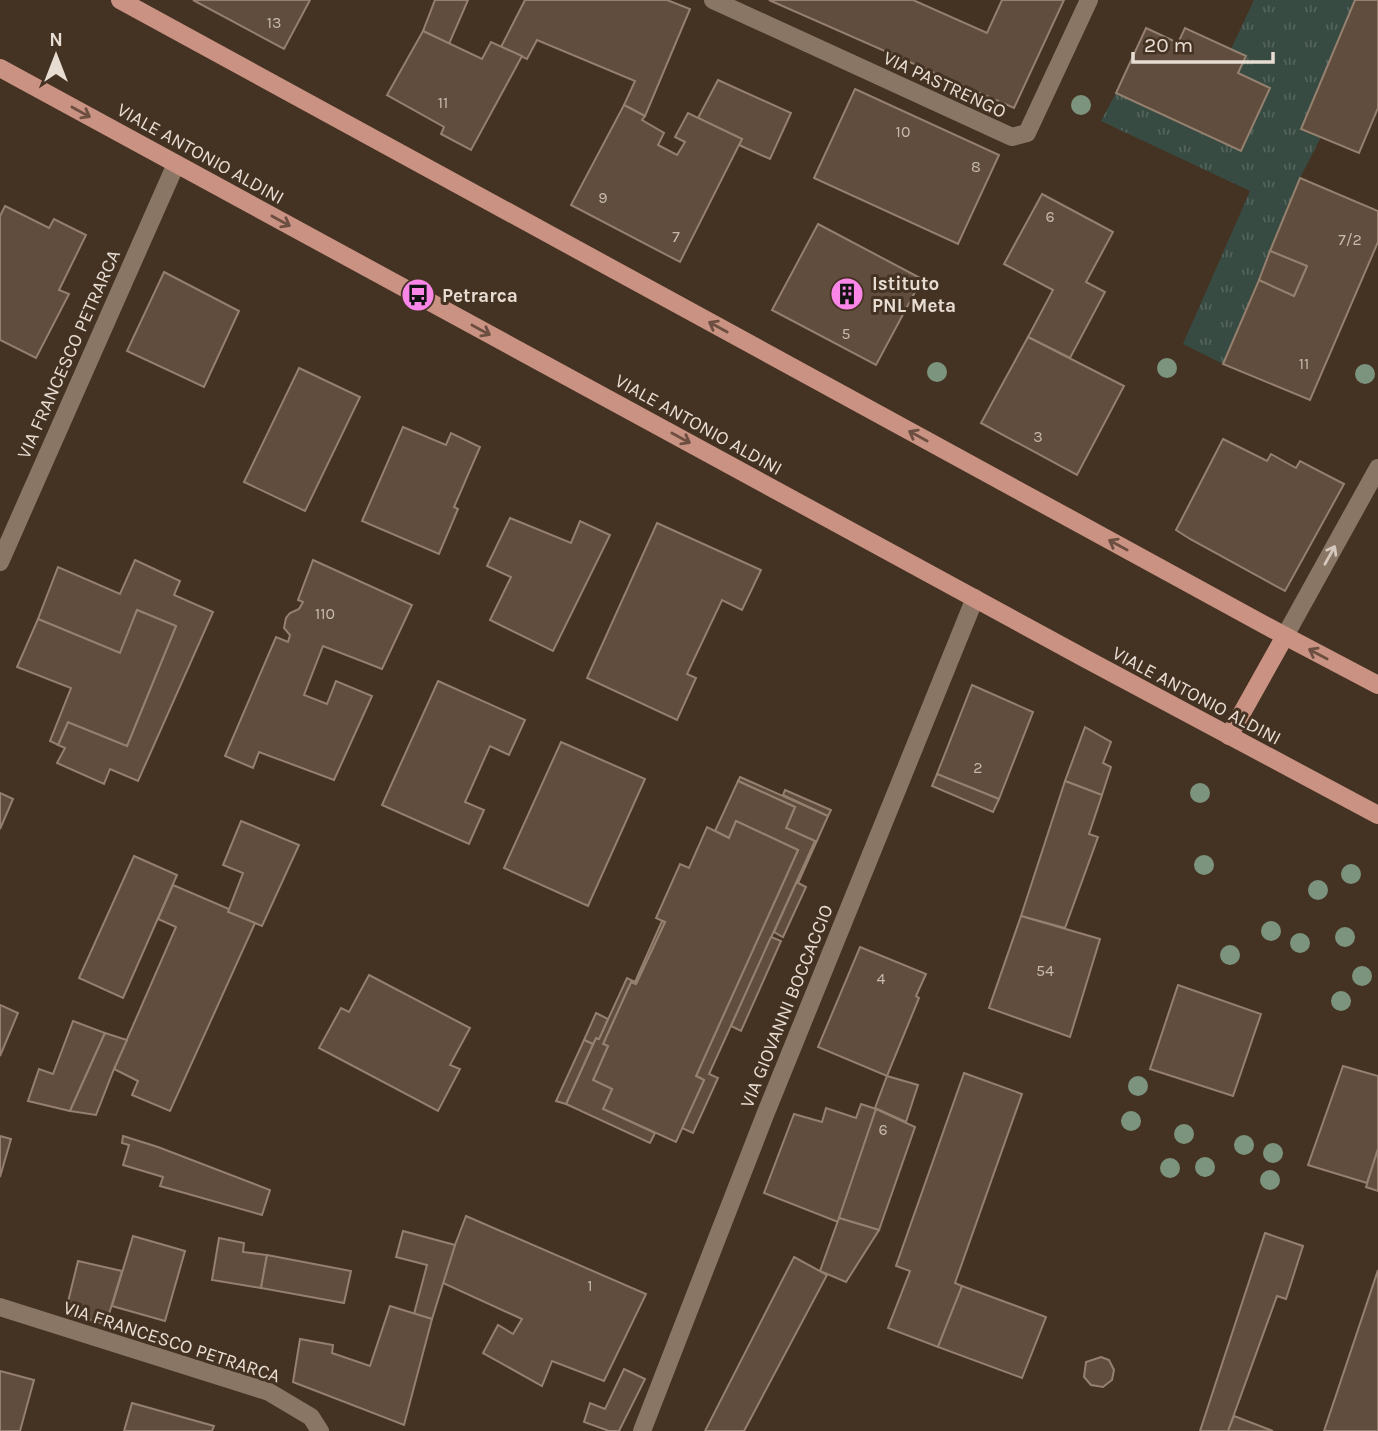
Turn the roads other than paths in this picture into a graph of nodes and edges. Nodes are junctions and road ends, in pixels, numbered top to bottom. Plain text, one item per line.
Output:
1 (120, 0) edge
2 (713, 0) edge
3 (1089, 0) edge
4 (0, 68) edge
5 (176, 164) junction
6 (1378, 468) edge
7 (0, 562) edge
8 (975, 598) junction
9 (1285, 636) junction
10 (1378, 685) edge
11 (1229, 736) junction
12 (1378, 816) edge
13 (0, 1307) edge
14 (320, 1431) edge
15 (642, 1431) edge

9 -> 1 main road
2 - 3 street, VIA PASTRENGO
4 -> 5 main road, VIALE ANTONIO ALDINI
5 - 7 street, VIA FRANCESCO PETRARCA
5 -> 8 main road, VIALE ANTONIO ALDINI
9 -> 6 street
8 - 11 main road, VIALE ANTONIO ALDINI
8 - 15 street, VIA GIOVANNI BOCCACCIO
10 -> 9 main road
9 - 11 main road
11 - 12 main road, VIALE ANTONIO ALDINI
13 - 14 street, VIA FRANCESCO PETRARCA

